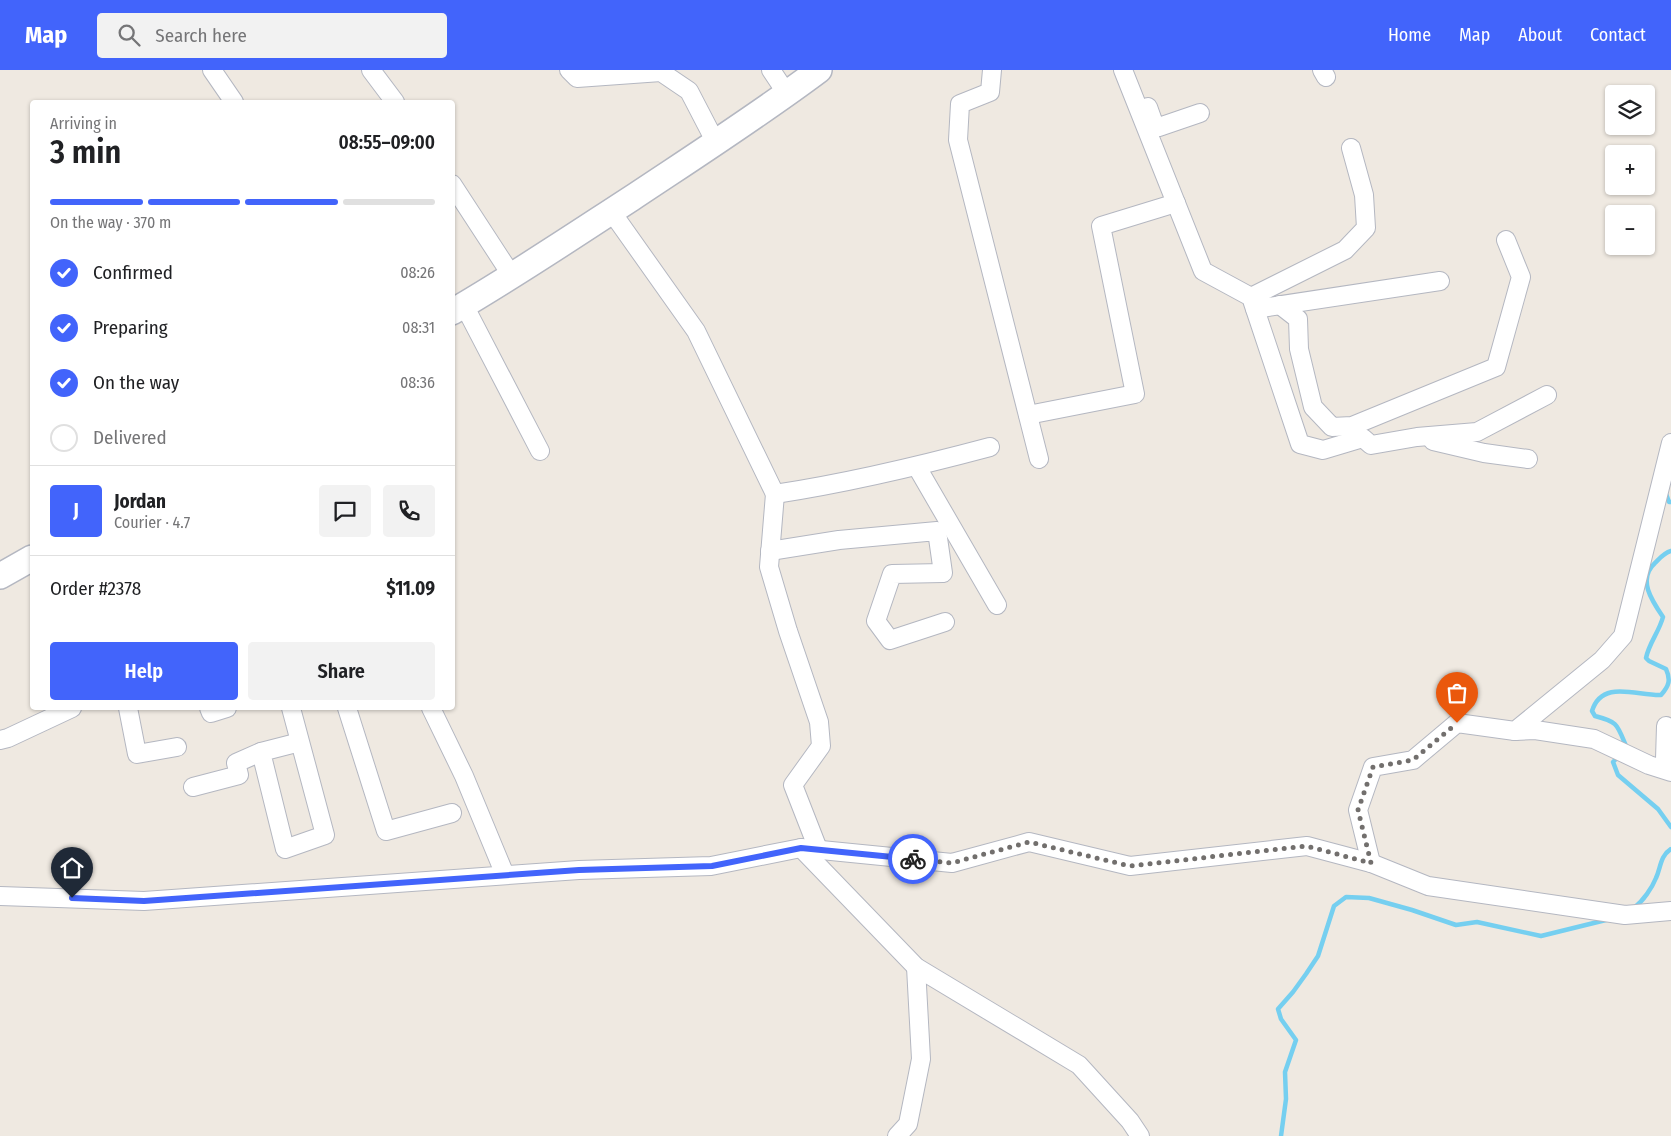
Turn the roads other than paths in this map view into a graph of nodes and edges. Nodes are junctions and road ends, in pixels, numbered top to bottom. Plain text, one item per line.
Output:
1 (212, 70) edge
2 (371, 70) edge
3 (569, 70) edge
4 (771, 70) edge
5 (819, 70) edge
6 (992, 70) edge
7 (1123, 70) edge
8 (1134, 70) edge
9 (787, 94) junction
10 (233, 100) edge
11 (394, 100) edge
12 (1200, 113) dead end
13 (716, 143) junction
14 (1350, 148) dead end
15 (455, 189) edge
16 (1176, 203) junction
17 (612, 211) junction
18 (1506, 240) dead end
19 (512, 276) junction
20 (1440, 281) dead end
21 (1253, 303) junction
22 (1280, 305) junction
23 (458, 308) edge
24 (1547, 395) dead end
25 (1028, 415) junction
26 (1417, 437) junction
27 (1671, 443) edge
28 (990, 447) dead end
29 (540, 452) dead end
30 (1039, 459) dead end
31 (1528, 459) dead end
32 (917, 467) junction
33 (775, 494) junction
34 (770, 551) junction
35 (30, 559) edge
36 (0, 576) edge
37 (997, 605) dead end
38 (945, 622) dead end
39 (68, 710) edge
40 (128, 710) edge
41 (210, 710) edge
42 (221, 710) edge
43 (292, 710) edge
44 (348, 710) edge
45 (432, 710) edge
46 (1666, 726) dead end
47 (1515, 731) junction
48 (0, 740) edge
49 (300, 742) junction
50 (177, 747) dead end
51 (261, 752) junction
52 (1671, 766) edge
53 (1671, 772) edge
54 (193, 787) dead end
55 (452, 813) dead end
56 (809, 848) junction
57 (1371, 863) junction
58 (505, 875) junction
59 (0, 896) edge
60 (1671, 911) edge
61 (916, 967) junction
62 (897, 1136) edge
63 (1140, 1136) edge

1 - 10 street
2 - 11 street
3 - 13 street
4 - 9 street
5 - 9 main road
6 - 25 street
7 - 16 street
8 - 12 street
9 - 13 main road
13 - 17 main road
14 - 21 street
15 - 19 street
16 - 21 street
16 - 25 street
17 - 19 main road
17 - 33 street
18 - 22 street
19 - 23 main road
20 - 22 street
21 - 22 street
21 - 26 street
23 - 29 street
24 - 26 street
25 - 30 street
26 - 31 street
27 - 47 street
28 - 32 street
32 - 33 street
32 - 37 street
33 - 34 street
34 - 38 street
34 - 56 street
35 - 36 main road
39 - 48 street
40 - 50 street
41 - 42 street
43 - 49 street
44 - 55 street
45 - 58 street
46 - 52 street
47 - 53 street
47 - 57 street
49 - 51 street
49 - 51 street
51 - 54 street
56 - 57 street
56 - 58 street
56 - 61 street
57 - 60 street
58 - 59 street
61 - 62 street
61 - 63 street

